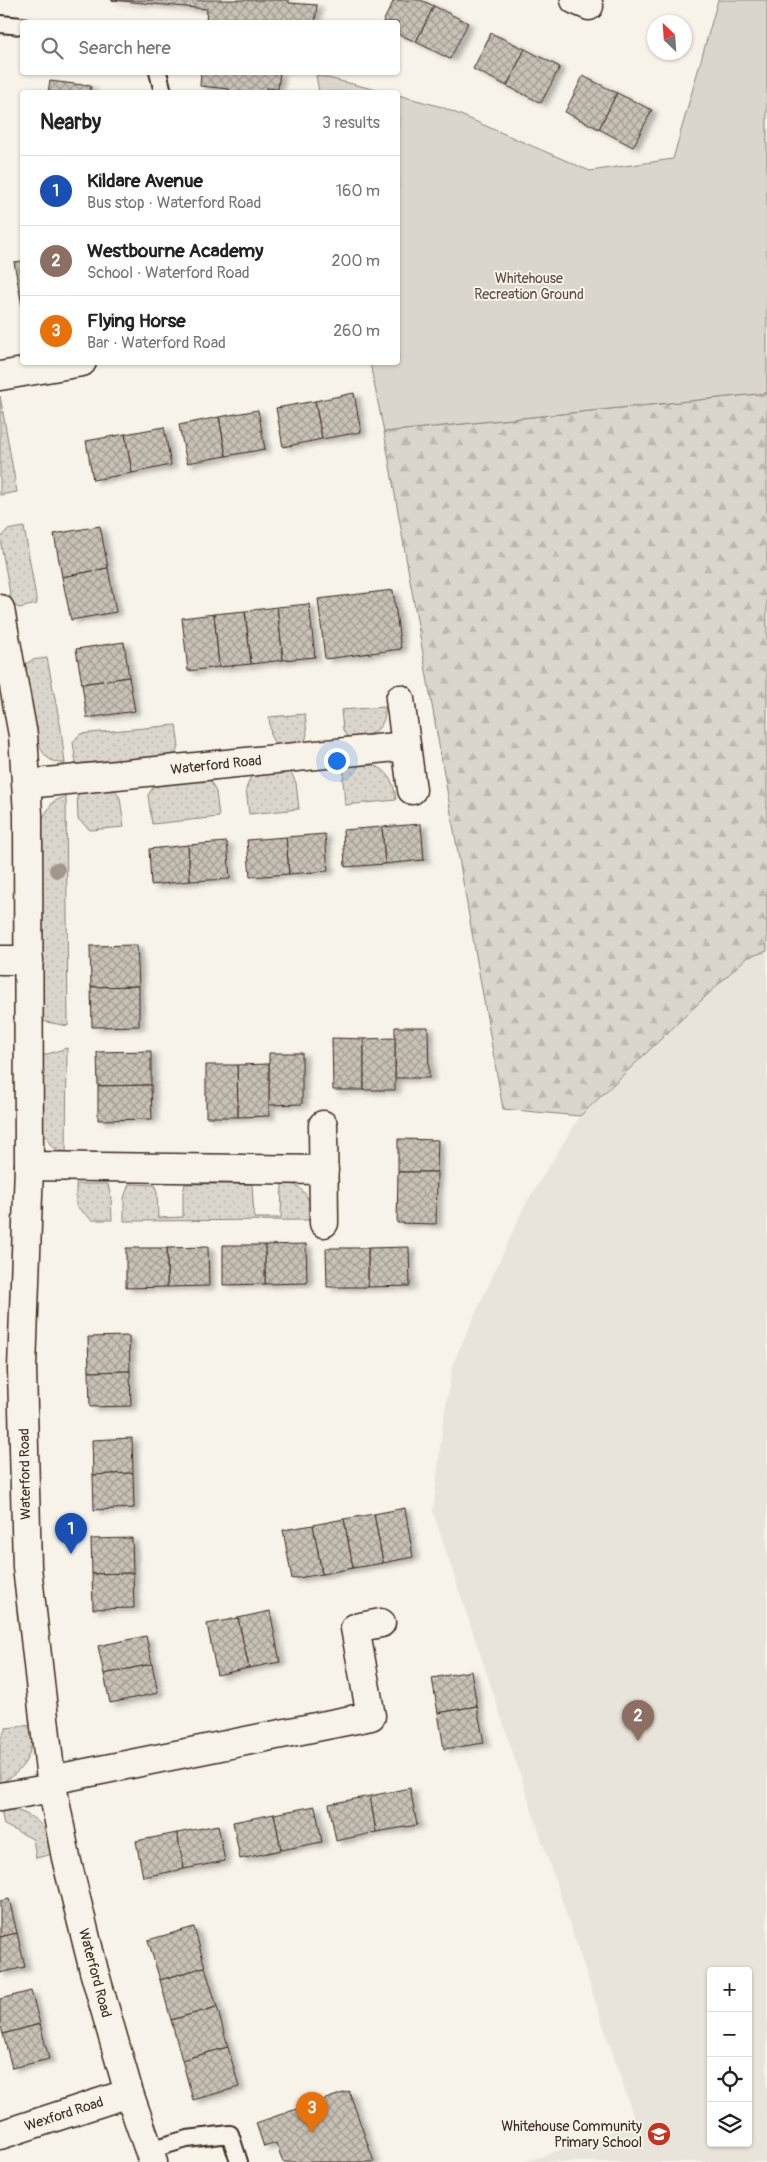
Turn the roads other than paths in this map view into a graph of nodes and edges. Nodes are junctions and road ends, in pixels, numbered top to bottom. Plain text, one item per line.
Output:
1 (0, 24) edge
2 (20, 26) edge
3 (159, 75) edge
4 (162, 90) edge
5 (64, 365) edge
6 (0, 376) edge
7 (0, 608) edge
8 (400, 699) dead end
9 (406, 746) junction
10 (27, 784) junction
11 (412, 790) dead end
12 (0, 960) edge
13 (29, 960) junction
14 (323, 1124) dead end
15 (29, 1166) junction
16 (324, 1170) junction
17 (324, 1223) dead end
18 (11, 1369) edge
19 (381, 1623) dead end
20 (52, 1784) junction
21 (0, 1797) edge
22 (128, 2092) junction
23 (0, 2135) edge
24 (151, 2156) edge
25 (239, 2162) edge

1 - 2 lane
3 - 4 lane
5 - 6 street
7 - 10 street, Waterford Road
8 - 9 street
9 - 10 street, Waterford Road
9 - 11 street
10 - 13 street, Waterford Road
12 - 13 street
13 - 15 street, Waterford Road
14 - 16 street
15 - 16 street
15 - 18 street, Waterford Road
16 - 17 street
18 - 20 street, Waterford Road
19 - 20 street
20 - 21 street
20 - 22 street, Waterford Road
22 - 23 street, Wexford Road
22 - 24 street, Waterford Road
24 - 25 lane

